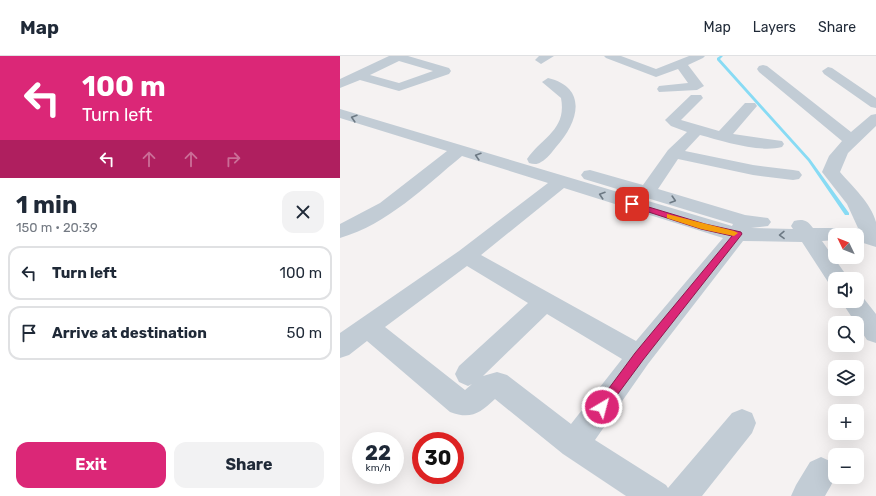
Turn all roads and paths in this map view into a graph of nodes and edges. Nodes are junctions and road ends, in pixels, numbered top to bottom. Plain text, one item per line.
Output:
1 (397, 56) edge
2 (610, 56) edge
3 (692, 58) edge
4 (763, 69) dead end
5 (828, 71) dead end
6 (358, 75) junction
7 (548, 82) dead end
8 (340, 84) edge
9 (664, 89) dead end
10 (696, 98) dead end
11 (340, 101) edge
12 (876, 104) edge
13 (750, 106) dead end
14 (340, 113) edge
15 (876, 118) edge
16 (696, 130) junction
17 (722, 136) junction
18 (852, 141) junction
19 (776, 144) dead end
20 (459, 150) junction
21 (674, 153) junction
22 (536, 159) junction
23 (793, 175) dead end
24 (561, 182) junction
25 (647, 192) junction
26 (872, 225) edge
27 (741, 228) junction
28 (803, 229) junction
29 (340, 231) edge
30 (466, 256) junction
31 (833, 272) edge
32 (546, 301) junction
33 (858, 308) edge
34 (367, 328) junction
35 (876, 333) edge
36 (340, 347) edge
37 (639, 356) junction
38 (468, 374) dead end
39 (742, 423) dead end
40 (574, 444) junction
41 (655, 496) edge
42 (681, 496) edge

1 - 6 street
1 - 6 street
2 - 3 street
3 - 9 street
4 - 18 street
5 - 12 street
6 - 8 street
7 - 22 street
10 - 16 street
11 - 22 street
13 - 17 street
20 -> 14 street
15 - 18 street
16 - 17 street
16 - 21 street
17 - 19 street
18 - 26 street
24 -> 20 street
20 - 29 street
21 - 23 street
21 - 25 street
22 - 25 street
27 -> 24 street
24 - 30 street
25 -> 27 street
26 - 28 street
27 - 28 street
27 - 37 street
28 - 31 street
30 - 32 street
30 - 34 street
32 - 37 street
32 - 38 street
33 - 35 street
34 - 36 street
34 - 40 street
37 - 40 street
39 - 42 street
40 - 41 street

